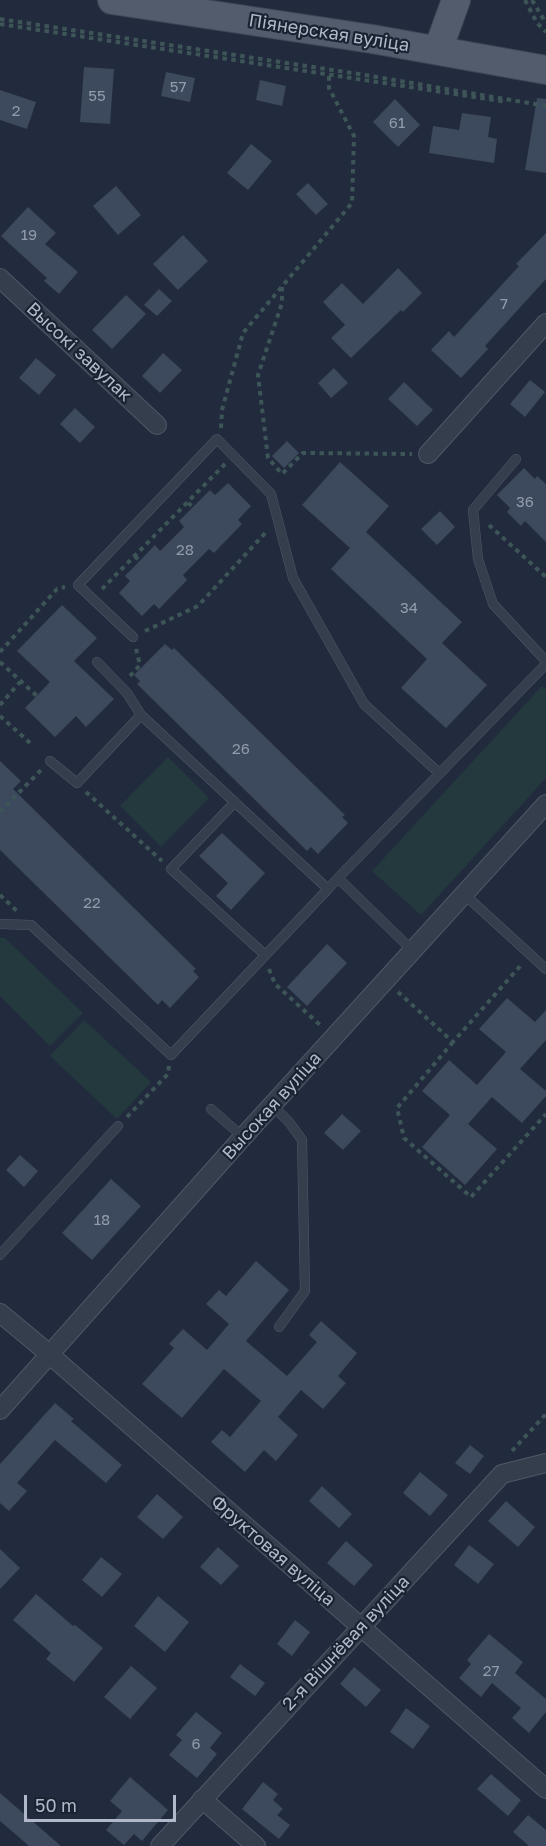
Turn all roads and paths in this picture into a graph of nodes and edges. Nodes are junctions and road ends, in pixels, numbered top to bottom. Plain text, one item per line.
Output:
1 (112, 0) edge
2 (456, 0) edge
3 (525, 0) edge
4 (532, 0) edge
5 (0, 19) edge
6 (546, 23) edge
7 (0, 24) edge
8 (546, 32) edge
9 (438, 50) junction
10 (546, 70) edge
11 (329, 75) junction
12 (546, 107) edge
13 (0, 278) edge
14 (282, 287) junction
15 (546, 323) edge
16 (157, 425) dead end
17 (217, 439) junction
18 (428, 454) joint
19 (268, 458) junction
20 (516, 459) dead end
21 (252, 474) junction
22 (188, 503) junction
23 (192, 507) dead end
24 (473, 510) junction
25 (278, 519) junction
26 (135, 556) junction
27 (139, 561) dead end
28 (546, 577) edge
29 (78, 585) junction
30 (93, 598) junction
31 (133, 637) junction
32 (0, 652) edge
33 (0, 662) edge
34 (97, 662) dead end
35 (546, 663) edge
36 (20, 682) junction
37 (127, 693) junction
38 (37, 696) dead end
39 (0, 705) edge
40 (141, 715) junction
41 (0, 716) edge
42 (30, 743) dead end
43 (50, 761) joint
44 (439, 773) junction
45 (77, 783) junction
46 (235, 802) junction
47 (546, 804) edge
48 (0, 812) edge
49 (171, 869) junction
50 (338, 878) junction
51 (328, 889) junction
52 (464, 894) junction
53 (0, 924) edge
54 (413, 951) junction
55 (264, 954) junction
56 (530, 956) junction
57 (546, 969) edge
58 (393, 988) dead end
59 (320, 1026) dead end
60 (453, 1042) junction
61 (171, 1055) junction
62 (272, 1106) junction
63 (211, 1109) dead end
64 (546, 1114) edge
65 (118, 1126) joint
66 (243, 1137) junction
67 (0, 1255) edge
68 (0, 1313) edge
69 (279, 1327) dead end
70 (50, 1354) junction
71 (0, 1410) edge
72 (546, 1414) edge
73 (546, 1463) edge
74 (502, 1474) junction
75 (360, 1627) junction
76 (546, 1789) edge
77 (202, 1799) junction
78 (160, 1846) edge
79 (256, 1846) edge

1 - 9 main road, Піянерская вуліца
2 - 9 main road
3 - 8 path
4 - 6 path
5 - 12 path
7 - 11 path
9 - 10 main road, Піянерская вуліца
11 - 12 path
11 - 14 path
13 - 16 street, Высокі завулак
14 - 17 path
14 - 19 path
15 - 18 street
17 - 21 lane
17 - 29 lane
18 - 19 path
19 - 21 path
20 - 24 lane
21 - 22 path
21 - 25 lane
22 - 23 path
22 - 26 path
24 - 28 path
24 - 35 lane
25 - 31 path
25 - 44 lane
26 - 27 path
26 - 30 path
29 - 30 lane
29 - 32 path
30 - 31 lane
31 - 37 path
33 - 36 path
34 - 37 lane
35 - 44 lane
36 - 38 path
36 - 39 path
37 - 40 lane
40 - 45 lane
40 - 46 lane
41 - 42 path
43 - 45 lane
43 - 48 path
44 - 50 lane
45 - 49 path
46 - 49 lane
46 - 51 lane
47 - 52 street, Высокая вуліца
49 - 55 lane
50 - 51 lane
50 - 54 lane
51 - 55 lane
52 - 54 street, Высокая вуліца
52 - 56 lane
53 - 61 lane
54 - 62 street, Высокая вуліца
55 - 59 path
55 - 61 lane
56 - 57 lane
56 - 60 path
58 - 60 path
60 - 64 path
61 - 65 path
62 - 66 street, Высокая вуліца
62 - 69 lane
63 - 66 lane
65 - 67 lane
66 - 70 street, Высокая вуліца
68 - 70 street, Фруктовая вуліца
70 - 71 street, Высокая вуліца
70 - 75 street, Фруктовая вуліца
72 - 74 path
73 - 74 street
74 - 75 street, 2-я Вішнёвая вуліца
75 - 76 street, Фруктовая вуліца
75 - 77 street, 2-я Вішнёвая вуліца
77 - 78 street, 2-я Вішнёвая вуліца
77 - 79 street

